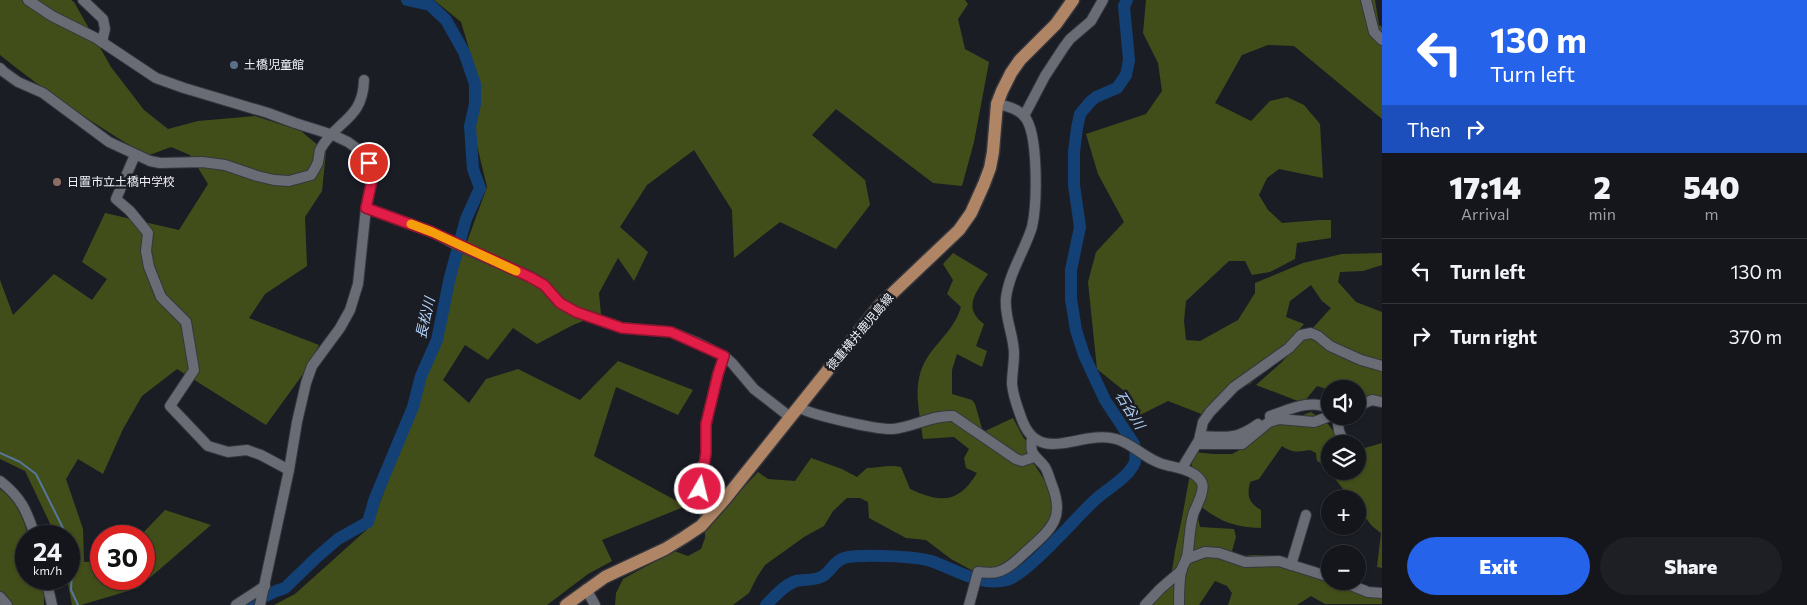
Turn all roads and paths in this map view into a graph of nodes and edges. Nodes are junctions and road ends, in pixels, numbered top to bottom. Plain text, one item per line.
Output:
1 (28, 0) edge
2 (83, 0) edge
3 (1073, 0) edge
4 (1103, 0) edge
5 (1366, 0) edge
6 (1382, 40) edge
7 (102, 42) junction
8 (0, 68) edge
9 (364, 80) dead end
10 (997, 104) junction
11 (1024, 116) junction
12 (333, 135) junction
13 (135, 155) junction
14 (366, 208) junction
15 (724, 356) junction
16 (1382, 366) edge
17 (1382, 402) edge
18 (1366, 403) edge
19 (1321, 405) edge
20 (794, 412) junction
21 (1321, 419) edge
22 (1032, 438) junction
23 (1198, 440) junction
24 (1034, 457) junction
25 (1182, 468) junction
26 (289, 470) junction
27 (0, 481) edge
28 (716, 509) junction
29 (1306, 515) dead end
30 (31, 525) edge
31 (1186, 559) junction
32 (1292, 565) junction
33 (1182, 570) junction
34 (1321, 574) edge
35 (264, 588) junction
36 (49, 590) edge
37 (586, 590) junction
38 (1363, 590) edge
39 (1382, 593) edge
40 (0, 597) edge
41 (7, 605) edge
42 (52, 605) edge
43 (236, 605) edge
44 (260, 605) edge
45 (566, 605) edge
46 (595, 605) edge
47 (969, 605) edge
48 (1145, 605) edge
49 (1179, 605) edge

1 - 7 street
2 - 7 street
3 - 10 main road, 徳重横井鹿児島線
4 - 11 street
5 - 6 street
7 - 12 street
8 - 13 street
9 - 12 street
10 - 11 street
10 - 20 main road, 徳重横井鹿児島線
11 - 22 street
12 - 13 street
12 - 14 street
13 - 26 street
14 - 15 street
14 - 26 street
15 - 20 street
15 - 28 street
16 - 23 street
17 - 18 street
19 - 23 street
20 - 24 street
20 - 28 main road, 徳重横井鹿児島線
21 - 23 street
22 - 24 street
22 - 25 street
23 - 25 street
24 - 47 street
25 - 31 street
26 - 35 street
27 - 30 street
28 - 37 main road, 徳重横井鹿児島線
29 - 32 street
31 - 32 street
31 - 33 street
32 - 34 street
33 - 48 street
33 - 49 street
35 - 43 street
35 - 44 street
36 - 42 street
37 - 45 main road, 徳重横井鹿児島線
37 - 46 street
38 - 39 street
40 - 41 street

